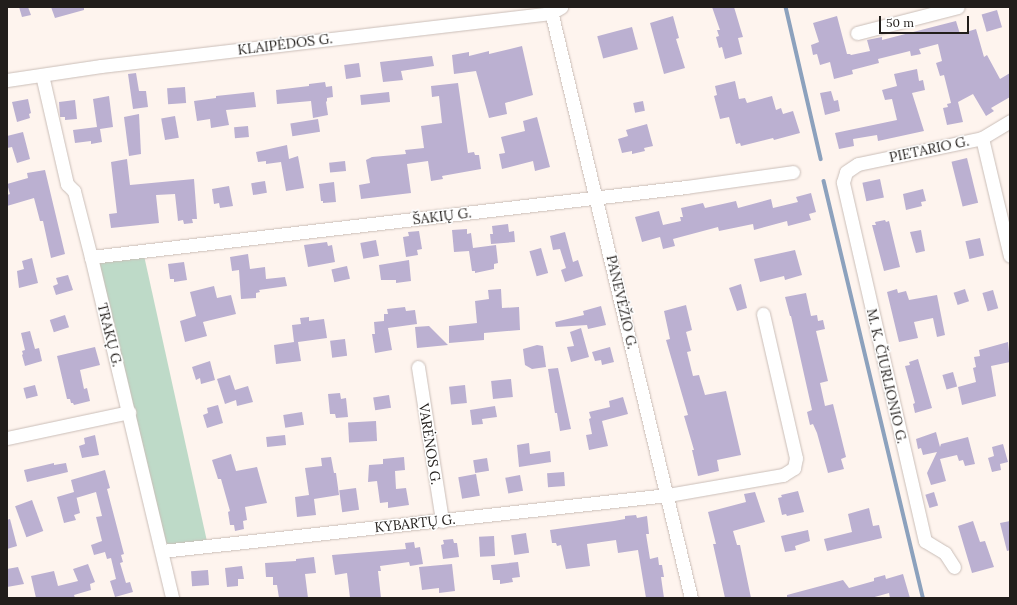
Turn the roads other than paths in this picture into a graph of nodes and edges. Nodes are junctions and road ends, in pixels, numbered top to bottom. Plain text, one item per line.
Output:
1 (958, 7) edge
2 (554, 9) edge
3 (857, 33) dead end
4 (42, 75) junction
5 (7, 80) edge
6 (1010, 121) edge
7 (982, 138) junction
8 (793, 172) dead end
9 (846, 172) joint
10 (597, 197) junction
11 (1010, 256) edge
12 (91, 257) junction
13 (762, 314) dead end
14 (418, 367) dead end
15 (129, 412) junction
16 (7, 438) edge
17 (668, 495) junction
18 (442, 520) junction
19 (162, 550) junction
20 (954, 567) dead end
21 (172, 598) edge
22 (691, 598) edge

1 - 3 street
2 - 4 street, KLAIPĖDOS G.
2 - 10 street, PANEVĖŽIO G.
4 - 5 street, KLAIPĖDOS G.
4 - 12 street, TRAKŲ G.
6 - 7 street, PIETARIO G.
7 - 9 street, PIETARIO G.
7 - 11 street
8 - 10 street, ŠAKIŲ G.
9 - 20 street, M. K. ČIURLIONIO G.
10 - 12 street, ŠAKIŲ G.
10 - 17 street, PANEVĖŽIO G.
12 - 15 street, TRAKŲ G.
13 - 17 street, KYBARTŲ G.
14 - 18 street, VARĖNOS G.
15 - 16 street
15 - 19 street, TRAKŲ G.
17 - 18 street, KYBARTŲ G.
17 - 22 street, PANEVĖŽIO G.
18 - 19 street, KYBARTŲ G.
19 - 21 street, TRAKŲ G.

